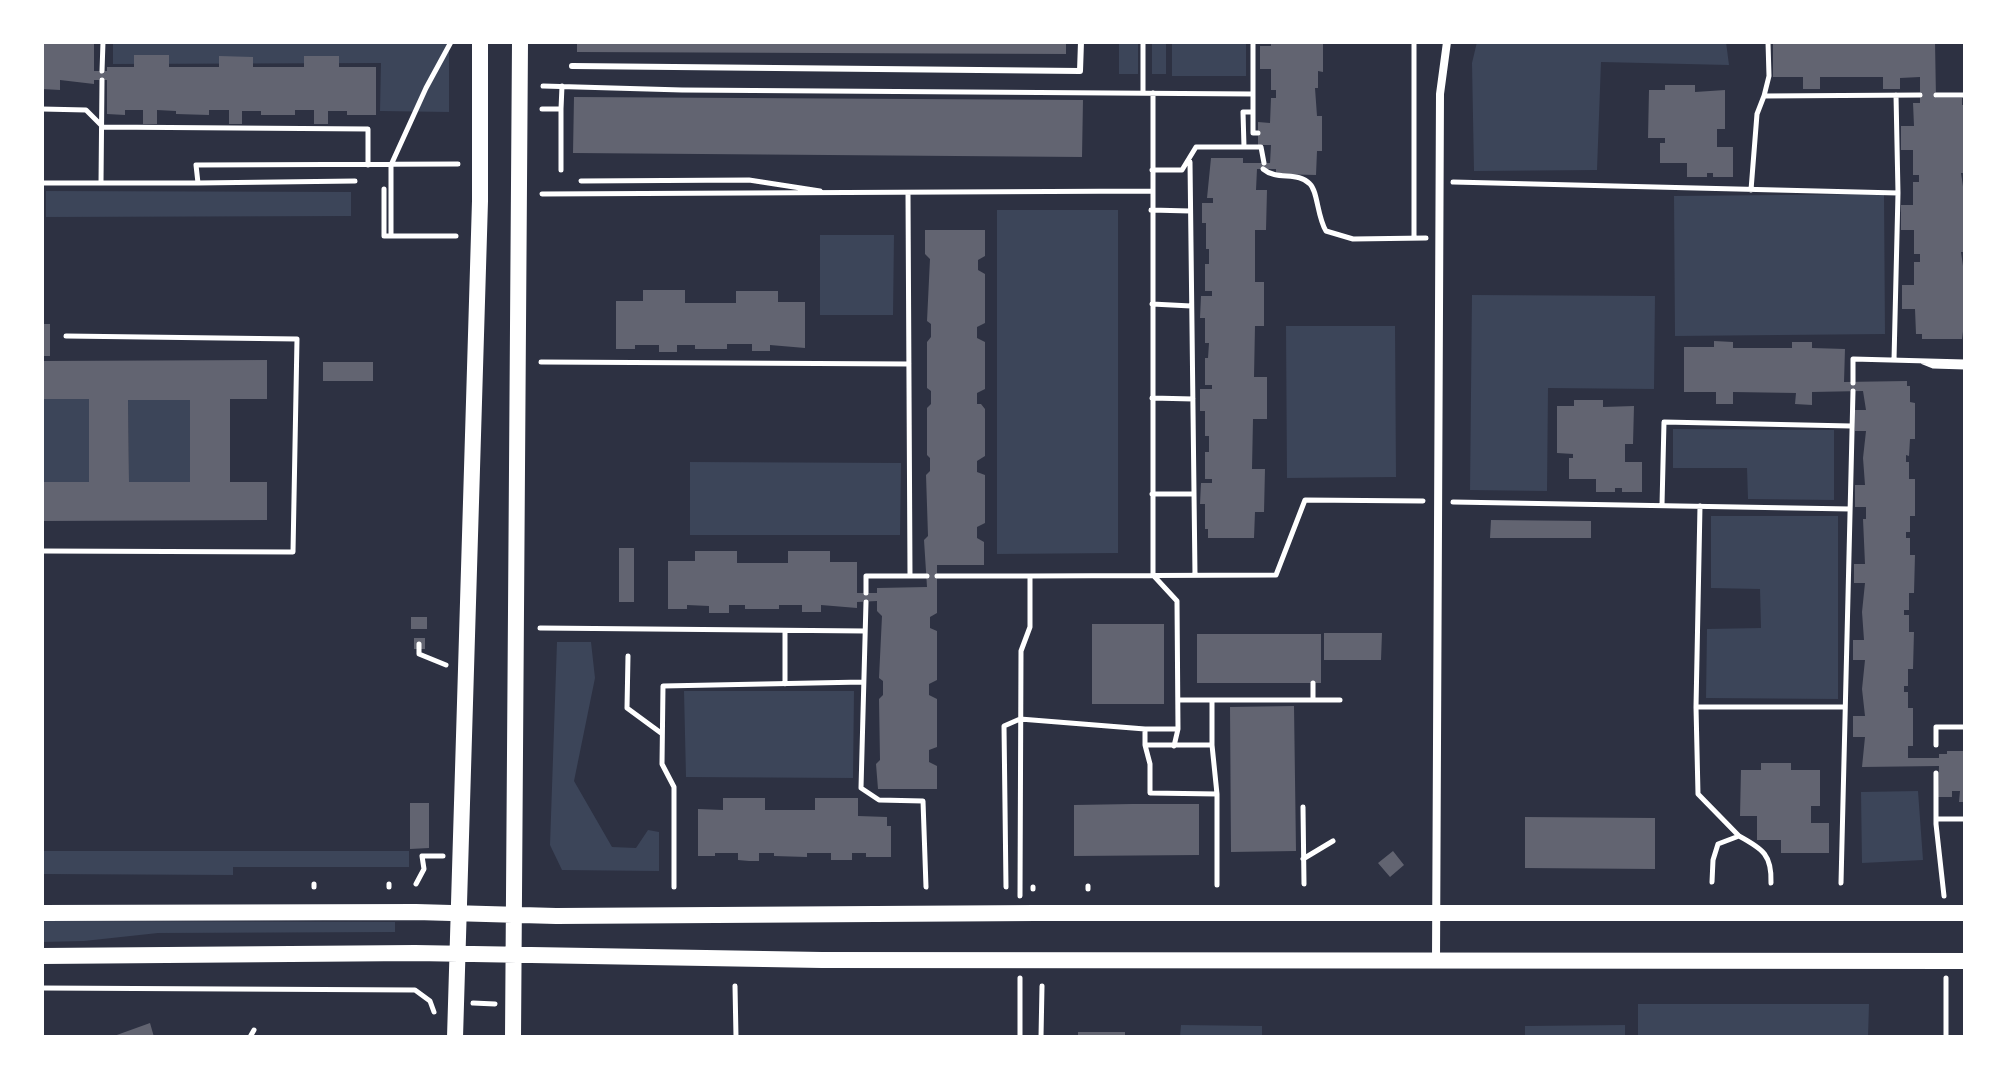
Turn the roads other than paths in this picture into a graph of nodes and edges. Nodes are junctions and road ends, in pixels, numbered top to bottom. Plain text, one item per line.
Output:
1 (480, 42) edge
2 (520, 42) edge
3 (1081, 42) edge
4 (1447, 42) edge
5 (572, 66) dead end
6 (42, 913) edge
7 (459, 913) junction
8 (1965, 913) edge
9 (1435, 914) junction
10 (514, 915) junction
11 (458, 954) junction
12 (42, 956) edge
13 (513, 956) junction
14 (1436, 959) junction
15 (1965, 961) edge
16 (455, 1037) edge
17 (513, 1037) edge

1 - 7 main road
2 - 10 main road
3 - 5 lane
4 - 9 street
6 - 7 main road
7 - 10 main road
7 - 11 main road
8 - 9 main road
9 - 10 main road
9 - 14 street
10 - 13 main road
11 - 12 main road
11 - 13 main road
11 - 16 main road
13 - 14 main road
13 - 17 main road
14 - 15 main road

